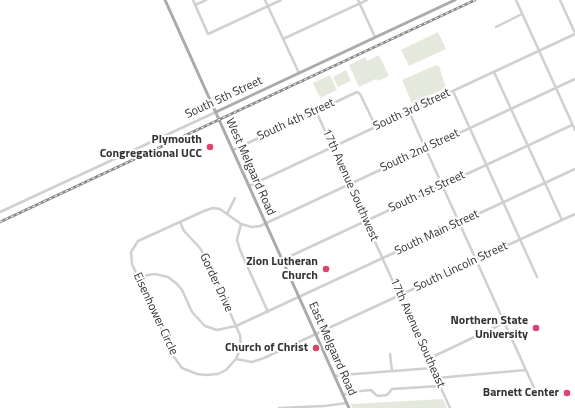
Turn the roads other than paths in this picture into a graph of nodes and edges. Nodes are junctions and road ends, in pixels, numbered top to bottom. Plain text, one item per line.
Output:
1 (165, 0) edge
2 (193, 0) edge
3 (206, 0) edge
4 (265, 0) edge
5 (281, 0) edge
6 (358, 0) edge
7 (367, 0) edge
8 (455, 0) edge
9 (516, 0) edge
10 (560, 0) edge
11 (360, 4) junction
12 (195, 5) junction
13 (268, 6) junction
14 (522, 14) junction
15 (496, 27) dead end
16 (575, 34) edge
17 (375, 37) junction
18 (283, 40) junction
19 (539, 51) junction
20 (494, 72) junction
21 (299, 73) junction
22 (575, 79) edge
23 (556, 88) junction
24 (453, 91) junction
25 (511, 109) junction
26 (316, 111) junction
27 (216, 112) junction
28 (409, 112) junction
29 (572, 125) junction
30 (376, 127) junction
31 (470, 128) junction
32 (575, 130) edge
33 (528, 145) junction
34 (333, 147) junction
35 (426, 148) junction
36 (233, 150) junction
37 (486, 165) junction
38 (575, 169) edge
39 (545, 183) junction
40 (350, 184) junction
41 (442, 185) junction
42 (249, 186) junction
43 (235, 198) dead end
44 (503, 202) junction
45 (0, 212) edge
46 (227, 214) junction
47 (575, 214) edge
48 (562, 220) junction
49 (366, 221) junction
50 (180, 222) junction
51 (266, 223) junction
52 (460, 223) junction
53 (241, 224) junction
54 (520, 240) junction
55 (383, 258) junction
56 (282, 260) junction
57 (476, 260) junction
58 (537, 277) dead end
59 (138, 279) junction
60 (400, 296) junction
61 (299, 297) junction
62 (268, 312) junction
63 (504, 323) junction
64 (236, 326) junction
65 (316, 335) junction
66 (390, 354) dead end
67 (236, 359) junction
68 (428, 359) junction
69 (432, 368) junction
70 (526, 370) junction
71 (392, 371) junction
72 (335, 376) junction
73 (436, 378) junction
74 (440, 386) junction
75 (535, 390) dead end
76 (343, 395) junction
77 (347, 403) junction
78 (279, 408) edge
79 (349, 408) edge
80 (450, 408) edge

1 - 27 main road, West Melgaard Road
2 - 12 street
3 - 12 street
4 - 13 street
5 - 13 street
6 - 11 street
7 - 11 street
8 - 17 main road, South 5th Street
9 - 14 street
10 - 16 street
11 - 17 street
11 - 18 street
12 - 13 street
13 - 18 street
14 - 15 street
14 - 19 street
16 - 19 street, South 3rd Street
17 - 21 main road, South 5th Street
18 - 21 street
19 - 20 street, South 3rd Street
19 - 23 street
20 - 24 street, South 3rd Street
20 - 25 street
21 - 27 main road, South 5th Street
22 - 23 street, South 2nd Street
23 - 25 street, South 2nd Street
23 - 29 street
24 - 28 street, South 3rd Street
24 - 31 street
25 - 31 street, South 2nd Street
25 - 33 street
26 - 30 street, South 4th Street
26 - 34 street, 17th Avenue Southwest
26 - 36 street, South 4th Street
27 - 36 main road, West Melgaard Road
27 - 45 street, South 5th Street
28 - 30 street, South 3rd Street
28 - 35 street
29 - 32 street
29 - 33 street, South 1st Street
30 - 34 street, South 3rd Street
31 - 35 street, South 2nd Street
31 - 37 street
33 - 37 street, South 1st Street
33 - 39 street
34 - 40 street, 17th Avenue Southwest
34 - 42 street, South 3rd Street
35 - 40 street, South 2nd Street
35 - 41 street
36 - 42 main road, West Melgaard Road
37 - 41 street, South 1st Street
37 - 44 street
38 - 39 street, South Main Street
39 - 44 street, South Main Street
39 - 48 street
40 - 49 street, 17th Avenue Southwest
40 - 51 street, South 2nd Street
41 - 49 street, South 1st Street
41 - 52 street
42 - 51 main road, West Melgaard Road
43 - 46 street
44 - 52 street, South Main Street
44 - 54 street
46 - 50 street, Eisenhower Circle
46 - 53 street, Eisenhower Circle
47 - 48 street, South Lincoln Street
48 - 54 street, South Lincoln Street
49 - 55 street, 17th Avenue Southwest
49 - 56 street, South 1st Street
50 - 59 street, Eisenhower Circle
50 - 64 street, Gorder Drive
51 - 53 street
51 - 56 main road, West Melgaard Road
52 - 55 street, South Main Street
52 - 57 street
53 - 62 street
54 - 57 street, South Lincoln Street
54 - 58 street
55 - 60 street, 17th Avenue Southeast
55 - 61 street, South Main Street
56 - 61 main road, West Melgaard Road
57 - 60 street, South Lincoln Street
57 - 63 street
59 - 64 street
59 - 67 street, Eisenhower Circle
60 - 65 street, South Lincoln Street
60 - 68 street, 17th Avenue Southeast
61 - 62 street
61 - 65 main road, East Melgaard Road
62 - 64 street
63 - 68 street
63 - 70 street
64 - 67 street
65 - 67 street, South Lincoln Street
65 - 72 main road, East Melgaard Road
66 - 71 street
68 - 69 street, 17th Avenue Southeast
69 - 71 street
69 - 73 street, 17th Avenue Southeast
70 - 73 street
70 - 75 street
71 - 72 street
72 - 76 main road, East Melgaard Road
73 - 74 street, 17th Avenue Southeast
74 - 76 street
74 - 80 street, 17th Avenue Southeast
76 - 77 main road, East Melgaard Road
77 - 78 street
77 - 79 main road, East Melgaard Road

